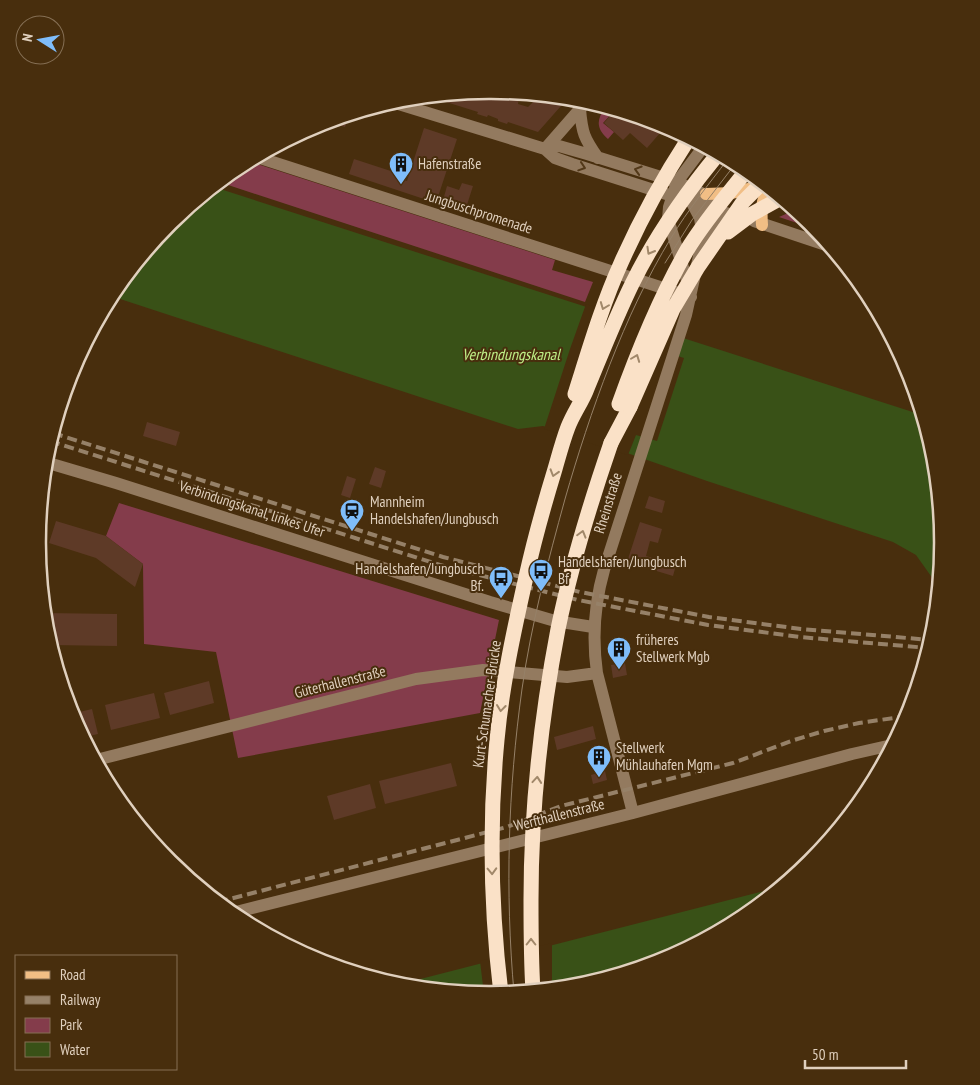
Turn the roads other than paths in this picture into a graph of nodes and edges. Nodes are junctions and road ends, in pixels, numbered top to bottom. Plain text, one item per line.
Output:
1 (407, 106) edge
2 (581, 108) edge
3 (584, 109) edge
4 (685, 145) edge
5 (545, 149) junction
6 (699, 152) edge
7 (598, 158) junction
8 (714, 159) edge
9 (265, 160) edge
10 (741, 177) edge
11 (677, 182) junction
12 (755, 187) edge
13 (757, 188) edge
14 (706, 194) junction
15 (765, 194) edge
16 (672, 196) junction
17 (774, 202) edge
18 (692, 203) junction
19 (734, 215) junction
20 (762, 225) junction
21 (711, 238) junction
22 (816, 242) edge
23 (691, 296) junction
24 (568, 426) junction
25 (610, 443) junction
26 (54, 464) edge
27 (593, 627) junction
28 (597, 673) junction
29 (884, 747) edge
30 (103, 758) edge
31 (633, 813) junction
32 (242, 910) edge
33 (532, 984) edge
34 (500, 986) edge

1 - 5 street
2 - 5 street
3 - 7 street
4 -> 24 highway, bridge
5 - 7 street
5 -> 16 street
6 - 11 street
11 -> 7 street
8 -> 24 highway, bridge
9 - 23 street, Jungbuschpromenade
25 -> 10 highway, bridge
11 - 14 street
11 - 16 street
11 - 18 street
12 - 14 main road
13 - 21 highway, bridge
14 - 19 street
15 - 20 main road
16 - 18 street
16 - 23 street
17 - 21 highway, bridge
18 - 19 street
18 - 21 street
19 - 20 street
19 - 21 street
20 - 22 street
21 - 23 street
21 - 25 highway, bridge
23 - 27 street, Rheinstraße
24 -> 34 highway, Kurt-Schumacher-Brücke, bridge
33 -> 25 highway, bridge
26 - 27 street, Verbindungskanal, linkes Ufer
27 - 28 street, Rheinstraße
28 - 30 street, Güterhallenstraße
28 - 31 street, Rheinstraße
29 - 31 street, Werfthallenstraße
31 - 32 street, Werfthallenstraße

